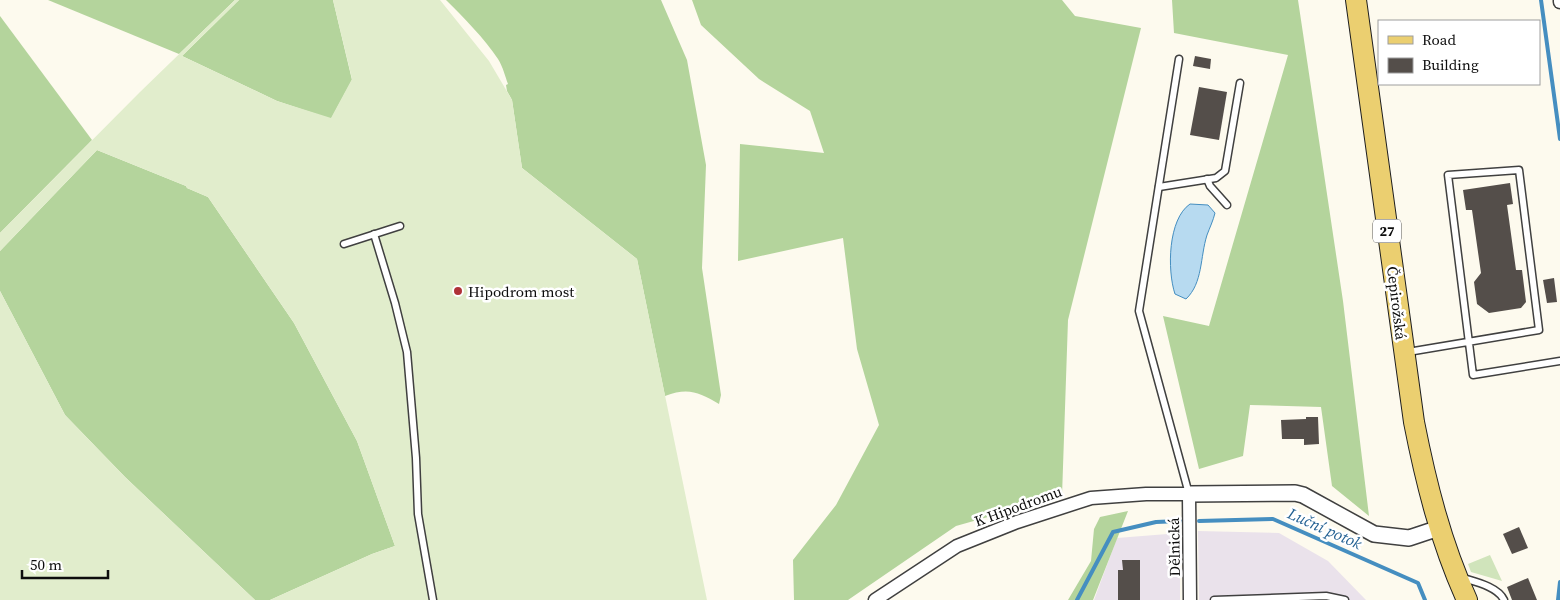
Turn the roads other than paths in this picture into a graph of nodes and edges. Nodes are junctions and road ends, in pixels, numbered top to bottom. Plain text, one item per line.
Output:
1 (1356, 0) edge
2 (1179, 59) dead end
3 (1240, 83) dead end
4 (1207, 179) junction
5 (1159, 187) junction
6 (1227, 205) dead end
7 (400, 226) dead end
8 (374, 234) junction
9 (344, 244) dead end
10 (1468, 342) junction
11 (1403, 353) junction
12 (1560, 361) edge
13 (1189, 494) junction
14 (1439, 528) junction
15 (1456, 577) junction
16 (1300, 599) edge
17 (433, 600) edge
18 (875, 600) edge
19 (1190, 600) edge
20 (1214, 600) edge
21 (1345, 600) edge
22 (1467, 600) edge
23 (1504, 600) edge

1 - 11 main road, Čepirožská / 27
2 - 5 lane
3 - 4 lane
4 - 5 lane
4 - 6 lane
5 - 13 lane
7 - 8 lane
8 - 9 lane
8 - 17 lane
10 - 10 lane
10 - 11 lane
10 - 12 lane
11 - 14 main road, Čepirožská / 27
13 - 14 street
13 - 18 street, K Hipodromu
13 - 19 street, Dělnická
14 - 15 main road, Čepirožská / 27
15 - 22 main road, Čepirožská / 27
15 - 23 lane
16 - 20 lane
16 - 21 lane

